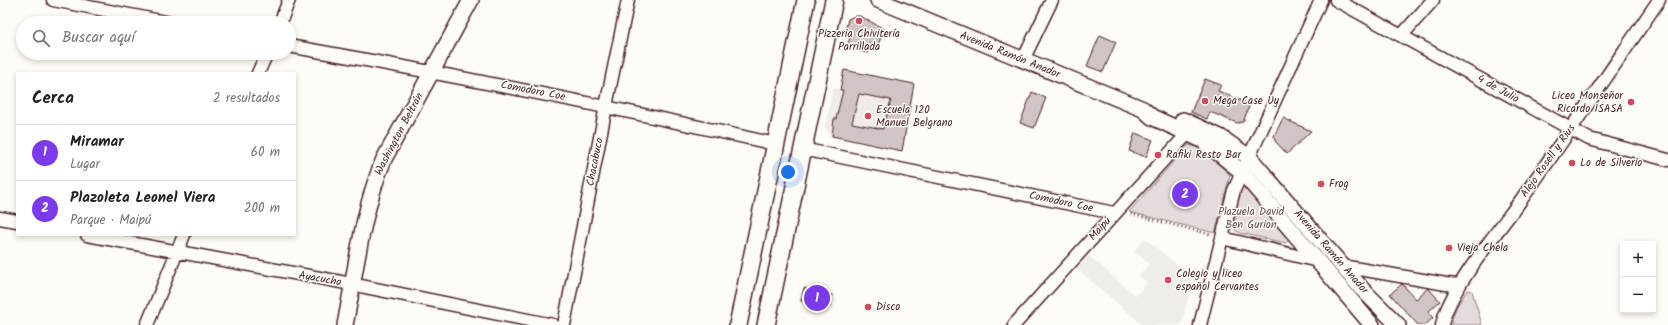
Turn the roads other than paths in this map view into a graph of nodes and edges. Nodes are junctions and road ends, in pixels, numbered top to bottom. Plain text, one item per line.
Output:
1 (53, 0) edge
2 (289, 0) edge
3 (471, 0) edge
4 (628, 0) edge
5 (806, 0) edge
6 (834, 0) edge
7 (878, 0) edge
8 (1052, 0) edge
9 (1321, 0) edge
10 (1336, 0) edge
11 (1433, 0) edge
12 (1659, 0) edge
13 (135, 16) edge
14 (283, 16) edge
15 (1402, 35) junction
16 (296, 47) edge
17 (264, 60) edge
18 (1023, 60) junction
19 (432, 71) junction
20 (258, 72) edge
21 (606, 106) junction
22 (1143, 109) junction
23 (1570, 130) junction
24 (1188, 133) junction
25 (775, 144) junction
26 (802, 149) junction
27 (1249, 157) junction
28 (1668, 160) edge
29 (1242, 172) junction
30 (1114, 214) junction
31 (0, 218) edge
32 (16, 222) edge
33 (92, 236) edge
34 (184, 236) edge
35 (1222, 238) junction
36 (176, 252) junction
37 (1318, 261) junction
38 (1342, 266) junction
39 (353, 285) junction
40 (1460, 285) junction
41 (147, 325) edge
42 (344, 325) edge
43 (554, 325) edge
44 (564, 325) edge
45 (738, 325) edge
46 (766, 325) edge
47 (1014, 325) edge
48 (1200, 325) edge
49 (1372, 325) edge
50 (1398, 325) edge
51 (1442, 325) edge

1 - 13 street
2 - 14 street
3 - 19 street, Washington Beltrán
4 - 21 street, Chacabuco
5 - 25 main road
6 - 26 main road
7 - 18 street, Avenida Ramón Anador
8 - 18 street
9 - 27 street
10 - 15 street, 4 de Julio
11 - 15 street
12 - 23 street, Alejo Rosell y Rius
15 - 23 street, 4 de Julio
16 - 19 street, Comodoro Coe
17 - 20 street
18 - 22 street, Avenida Ramón Anador
19 - 21 street, Comodoro Coe
19 - 39 street, Washington Beltrán
21 - 25 street, Comodoro Coe
21 - 44 street, Chacabuco
22 - 24 street, Avenida Ramón Anador
22 - 27 street, Avenida Ramón Anador
23 - 28 street, 4 de Julio
23 - 40 street, Alejo Rosell y Rius
24 - 29 street, Avenida Ramón Anador
24 - 30 street, Maipú
25 - 45 main road
26 - 30 street, Comodoro Coe
26 - 46 main road
27 - 29 street
27 - 38 street, Avenida Ramón Anador
29 - 35 street
29 - 37 street, Avenida Ramón Anador
30 - 47 street, Maipú
31 - 32 street
33 - 36 street, Ayacucho
34 - 36 street
35 - 37 street
35 - 48 street
36 - 39 street, Ayacucho
36 - 41 street
37 - 49 street, Avenida Ramón Anador
38 - 40 street
38 - 50 street, Avenida Ramón Anador
39 - 42 street, Washington Beltrán
39 - 43 street, Ayacucho
40 - 51 street, Alejo Rosell y Rius

